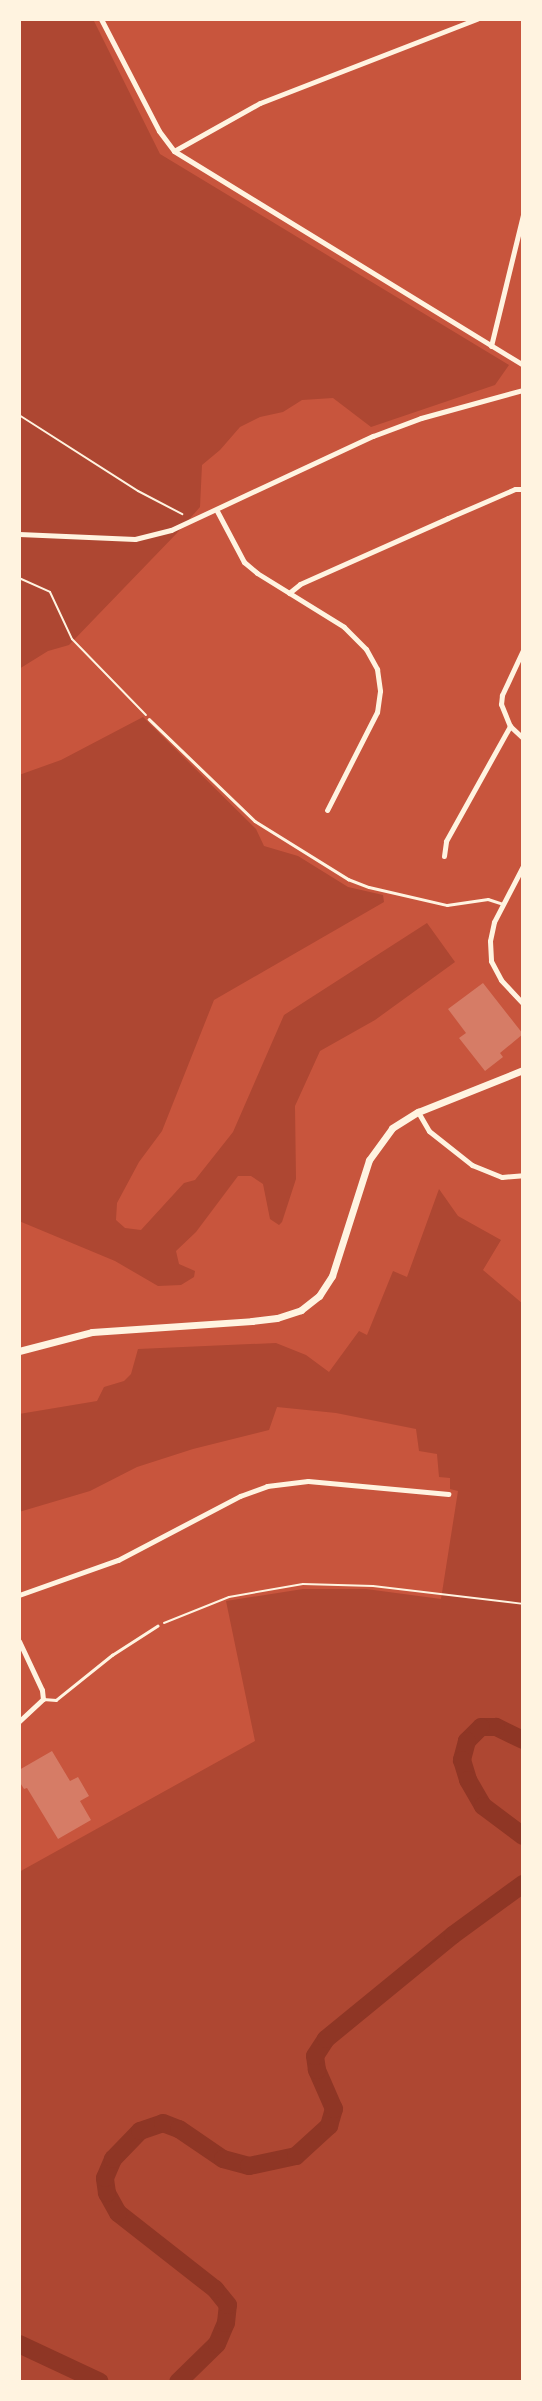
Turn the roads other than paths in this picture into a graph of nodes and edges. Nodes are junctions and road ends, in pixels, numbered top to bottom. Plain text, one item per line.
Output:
1 (101, 19) edge
2 (477, 19) edge
3 (174, 151) junction
4 (523, 215) edge
5 (491, 346) junction
6 (523, 365) edge
7 (523, 390) edge
8 (523, 489) edge
9 (217, 511) junction
10 (19, 534) edge
11 (289, 593) junction
12 (523, 650) edge
13 (149, 719) road end
14 (510, 726) junction
15 (523, 738) edge
16 (327, 810) dead end
17 (444, 856) dead end
18 (523, 866) edge
19 (503, 904) junction
20 (523, 1004) edge
21 (522, 1073) edge
22 (418, 1112) junction
23 (523, 1175) edge
24 (19, 1351) edge
25 (448, 1494) dead end
26 (19, 1595) edge
27 (157, 1626) road end
28 (19, 1641) edge
29 (43, 1699) junction
30 (19, 1721) edge

1 - 3 street
2 - 3 street
3 - 5 street
4 - 5 street
5 - 6 street
7 - 9 street
8 - 11 street
9 - 10 street
9 - 11 street
11 - 16 street
12 - 14 street
13 - 19 lane
14 - 15 street
14 - 17 street
18 - 19 street
19 - 20 street
21 - 22 main road
22 - 23 street
22 - 24 main road
25 - 26 street
27 - 29 lane
28 - 29 street
29 - 30 street

